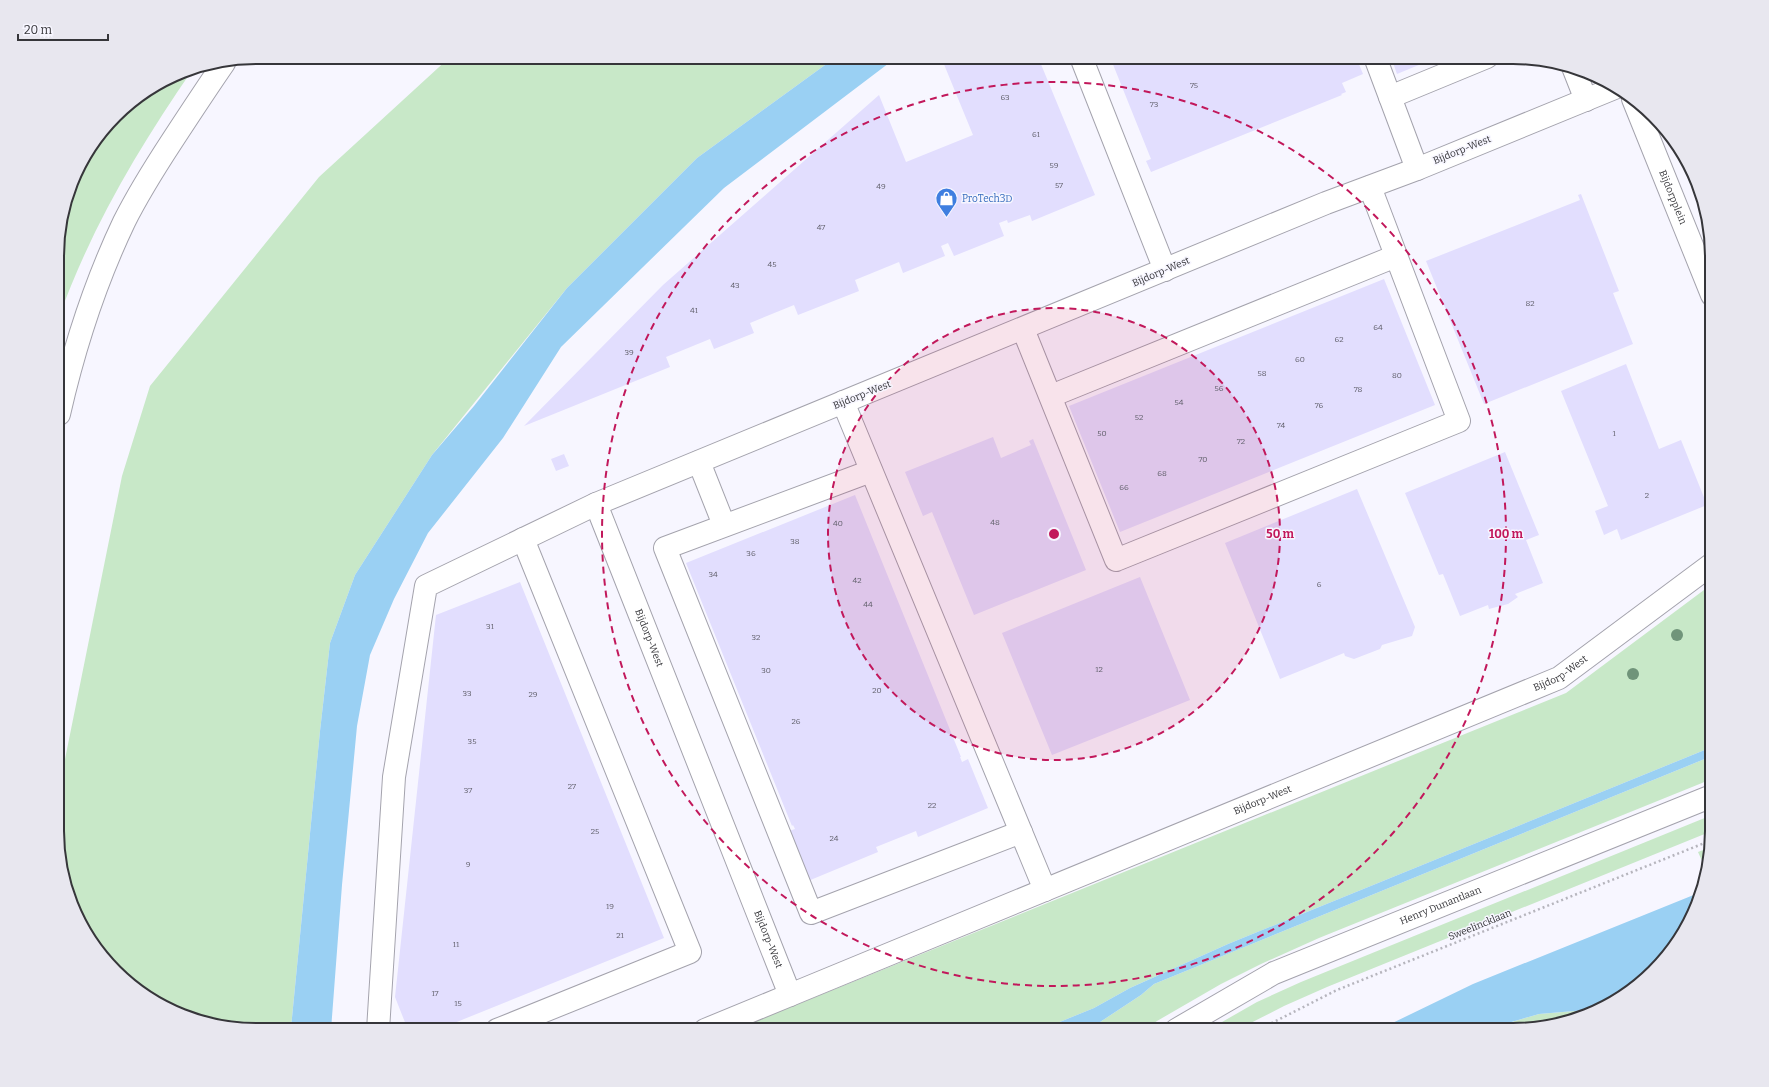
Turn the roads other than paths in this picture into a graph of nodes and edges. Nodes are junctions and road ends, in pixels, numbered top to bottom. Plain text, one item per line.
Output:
1 (1084, 64) edge
2 (1378, 64) edge
3 (1470, 64) edge
4 (221, 68) edge
5 (1576, 74) edge
6 (1609, 90) edge
7 (1390, 97) junction
8 (1586, 100) junction
9 (1637, 110) edge
10 (1417, 169) junction
11 (1370, 187) junction
12 (1396, 256) junction
13 (1165, 270) junction
14 (1705, 278) edge
15 (1023, 329) junction
16 (64, 390) edge
17 (1050, 396) junction
18 (843, 402) junction
19 (699, 462) junction
20 (871, 471) junction
21 (596, 504) junction
22 (724, 526) junction
23 (523, 539) junction
24 (1705, 569) edge
25 (1705, 799) edge
26 (1021, 832) junction
27 (1045, 890) junction
28 (790, 995) junction
29 (378, 1023) edge
30 (514, 1023) edge
31 (722, 1023) edge
32 (1188, 1023) edge

1 - 13 main road
2 - 7 main road
3 - 7 main road
4 - 16 main road
5 - 8 main road
6 - 8 main road, Bijdorp-West
7 - 10 main road
8 - 10 main road, Bijdorp-West
9 - 14 main road, Bijdorpplein
10 - 11 main road, Bijdorp-West
11 - 12 main road
11 - 13 main road, Bijdorp-West
12 - 17 main road
12 - 17 main road
13 - 15 main road, Bijdorp-West
15 - 17 main road
15 - 18 main road, Bijdorp-West
18 - 19 main road, Bijdorp-West
18 - 20 main road
19 - 21 main road, Bijdorp-West
19 - 22 main road
20 - 22 main road
20 - 26 main road
21 - 23 main road
21 - 28 main road, Bijdorp-West
22 - 26 main road
23 - 29 main road
23 - 30 main road
24 - 27 main road, Bijdorp-West
25 - 32 main road, Henry Dunantlaan
26 - 27 main road
27 - 28 main road, Bijdorp-West
28 - 31 main road, Bijdorp-West

